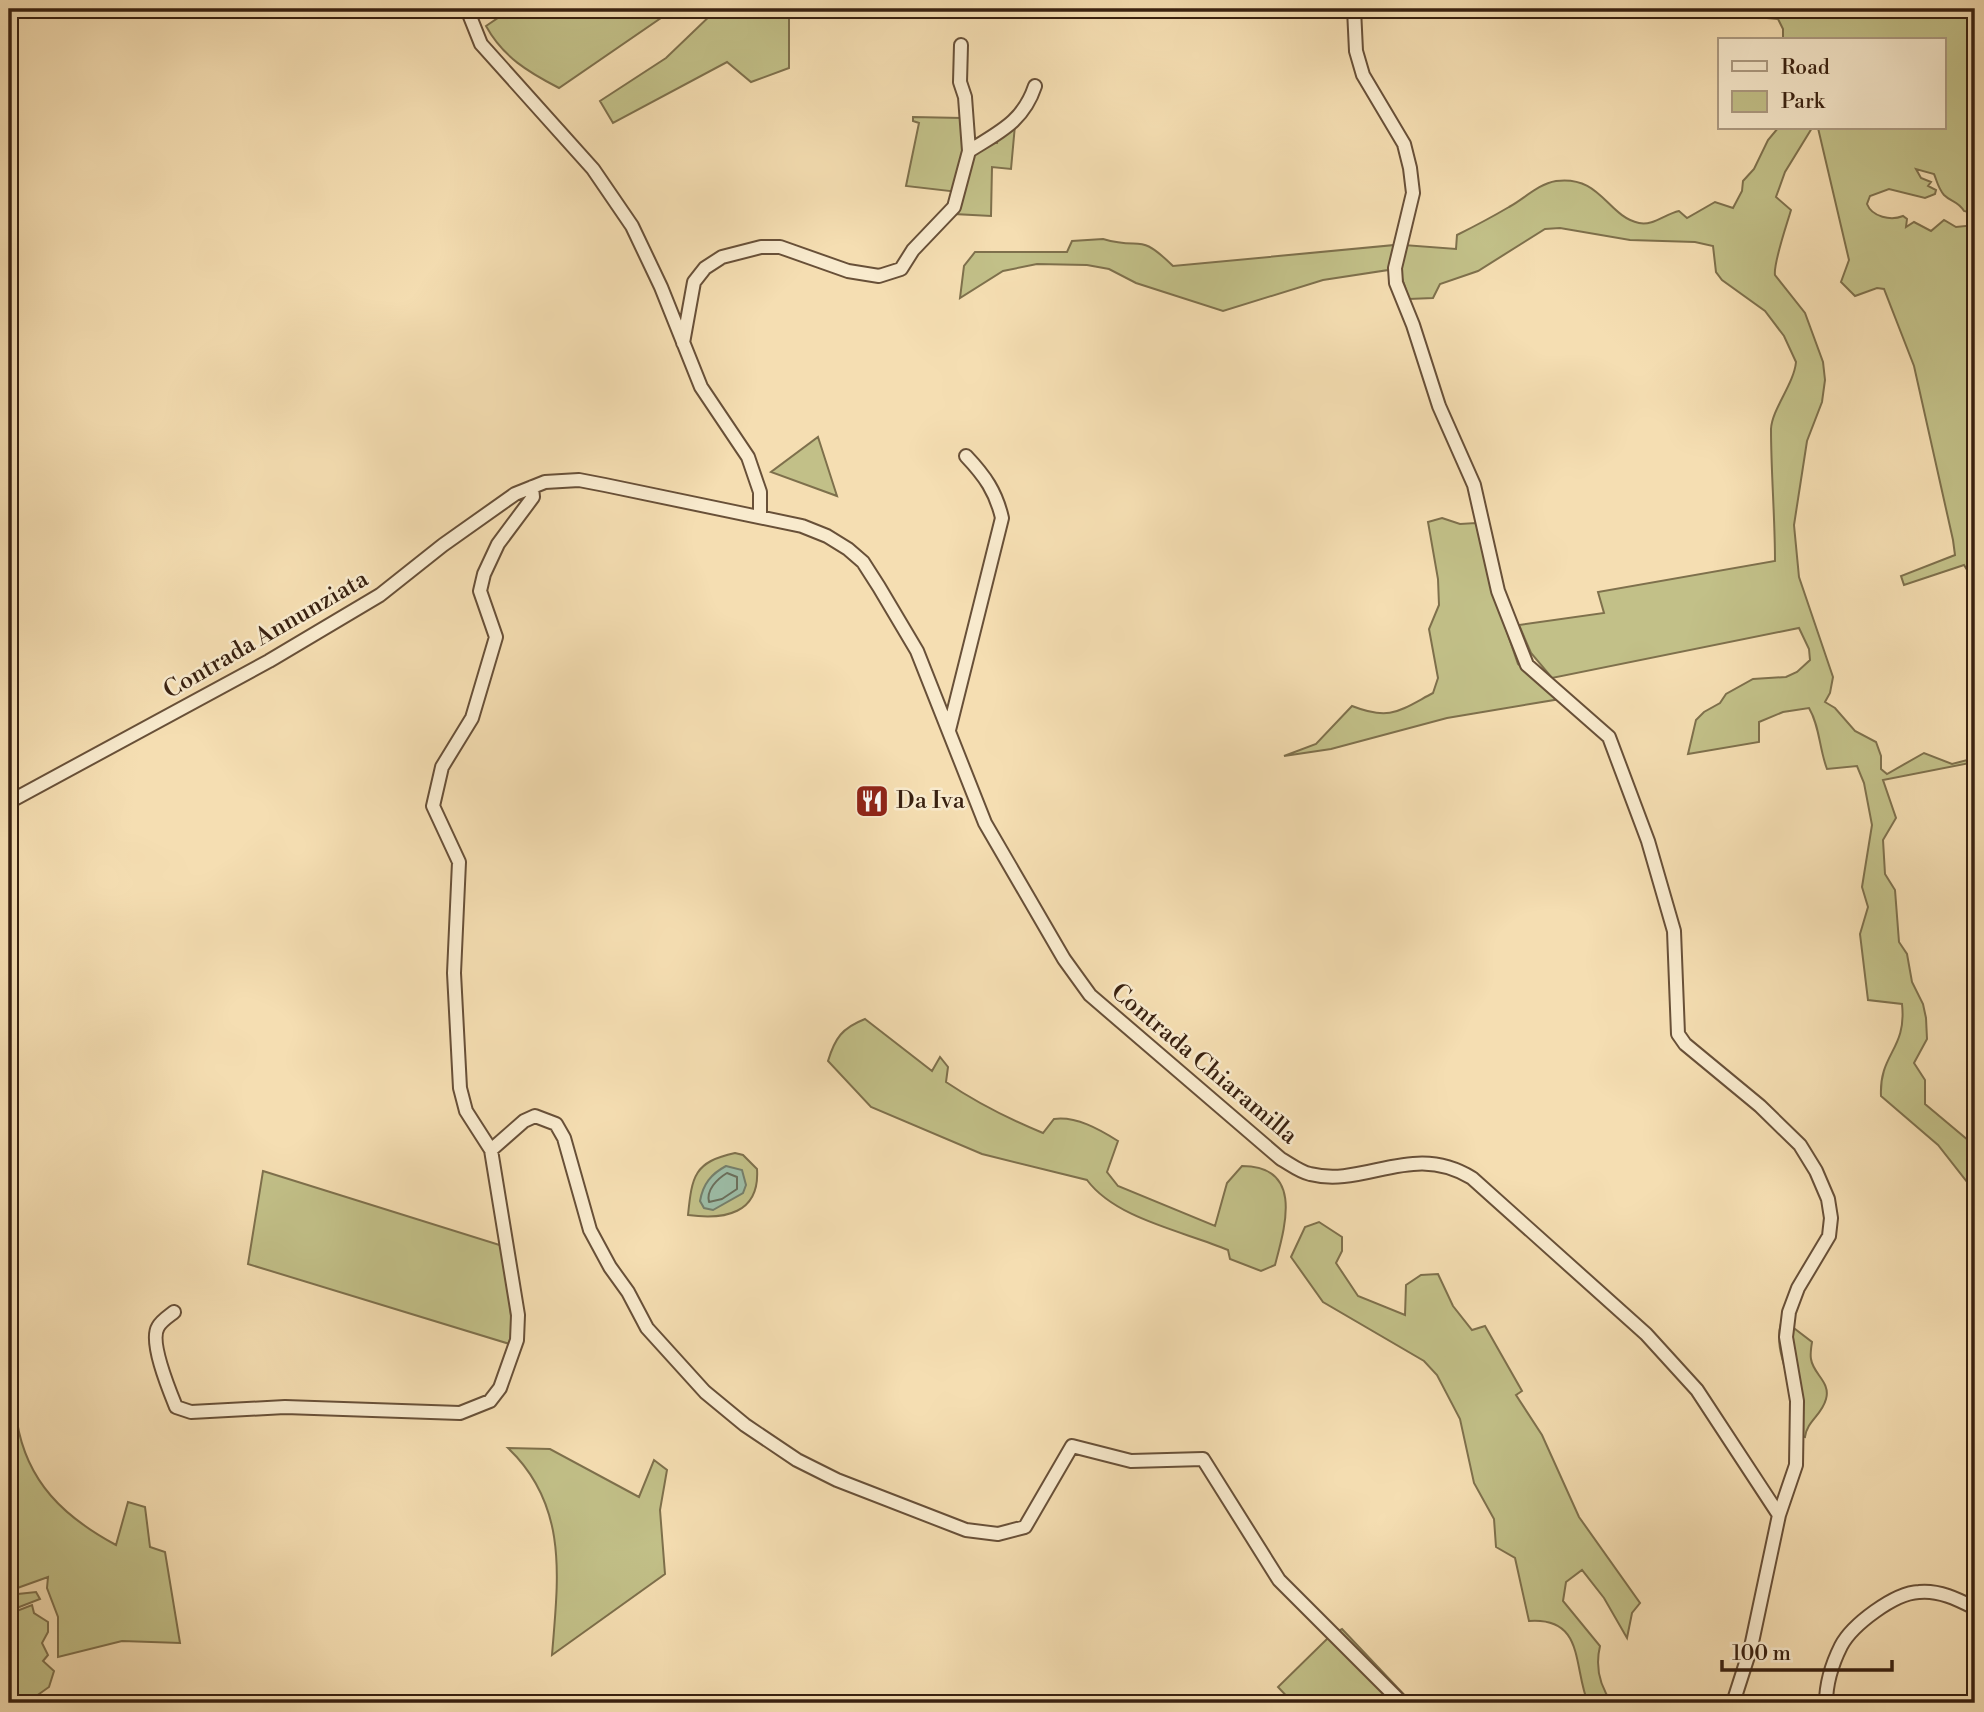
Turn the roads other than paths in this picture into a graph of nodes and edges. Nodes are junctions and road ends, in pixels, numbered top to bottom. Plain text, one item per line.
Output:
1 (467, 9) edge
2 (1354, 9) edge
3 (961, 45) dead end
4 (1035, 86) dead end
5 (969, 151) junction
6 (683, 343) junction
7 (966, 456) dead end
8 (545, 482) joint
9 (532, 487) junction
10 (761, 516) junction
11 (949, 730) junction
12 (9, 802) edge
13 (491, 1150) junction
14 (174, 1312) dead end
15 (1779, 1515) junction
16 (1975, 1608) edge
17 (1402, 1703) edge
18 (1733, 1703) edge
19 (1826, 1703) edge

1 - 6 street
2 - 15 street
3 - 5 street
4 - 5 street
5 - 6 street
6 - 10 street
7 - 11 street
8 - 9 street, Contrada Annunziata
8 - 10 street, Contrada Chiaramilla
9 - 12 street, Contrada Annunziata
9 - 13 street
10 - 11 street, Contrada Chiaramilla
11 - 15 street, Contrada Chiaramilla
13 - 14 street
13 - 17 street
15 - 18 street
16 - 19 street

